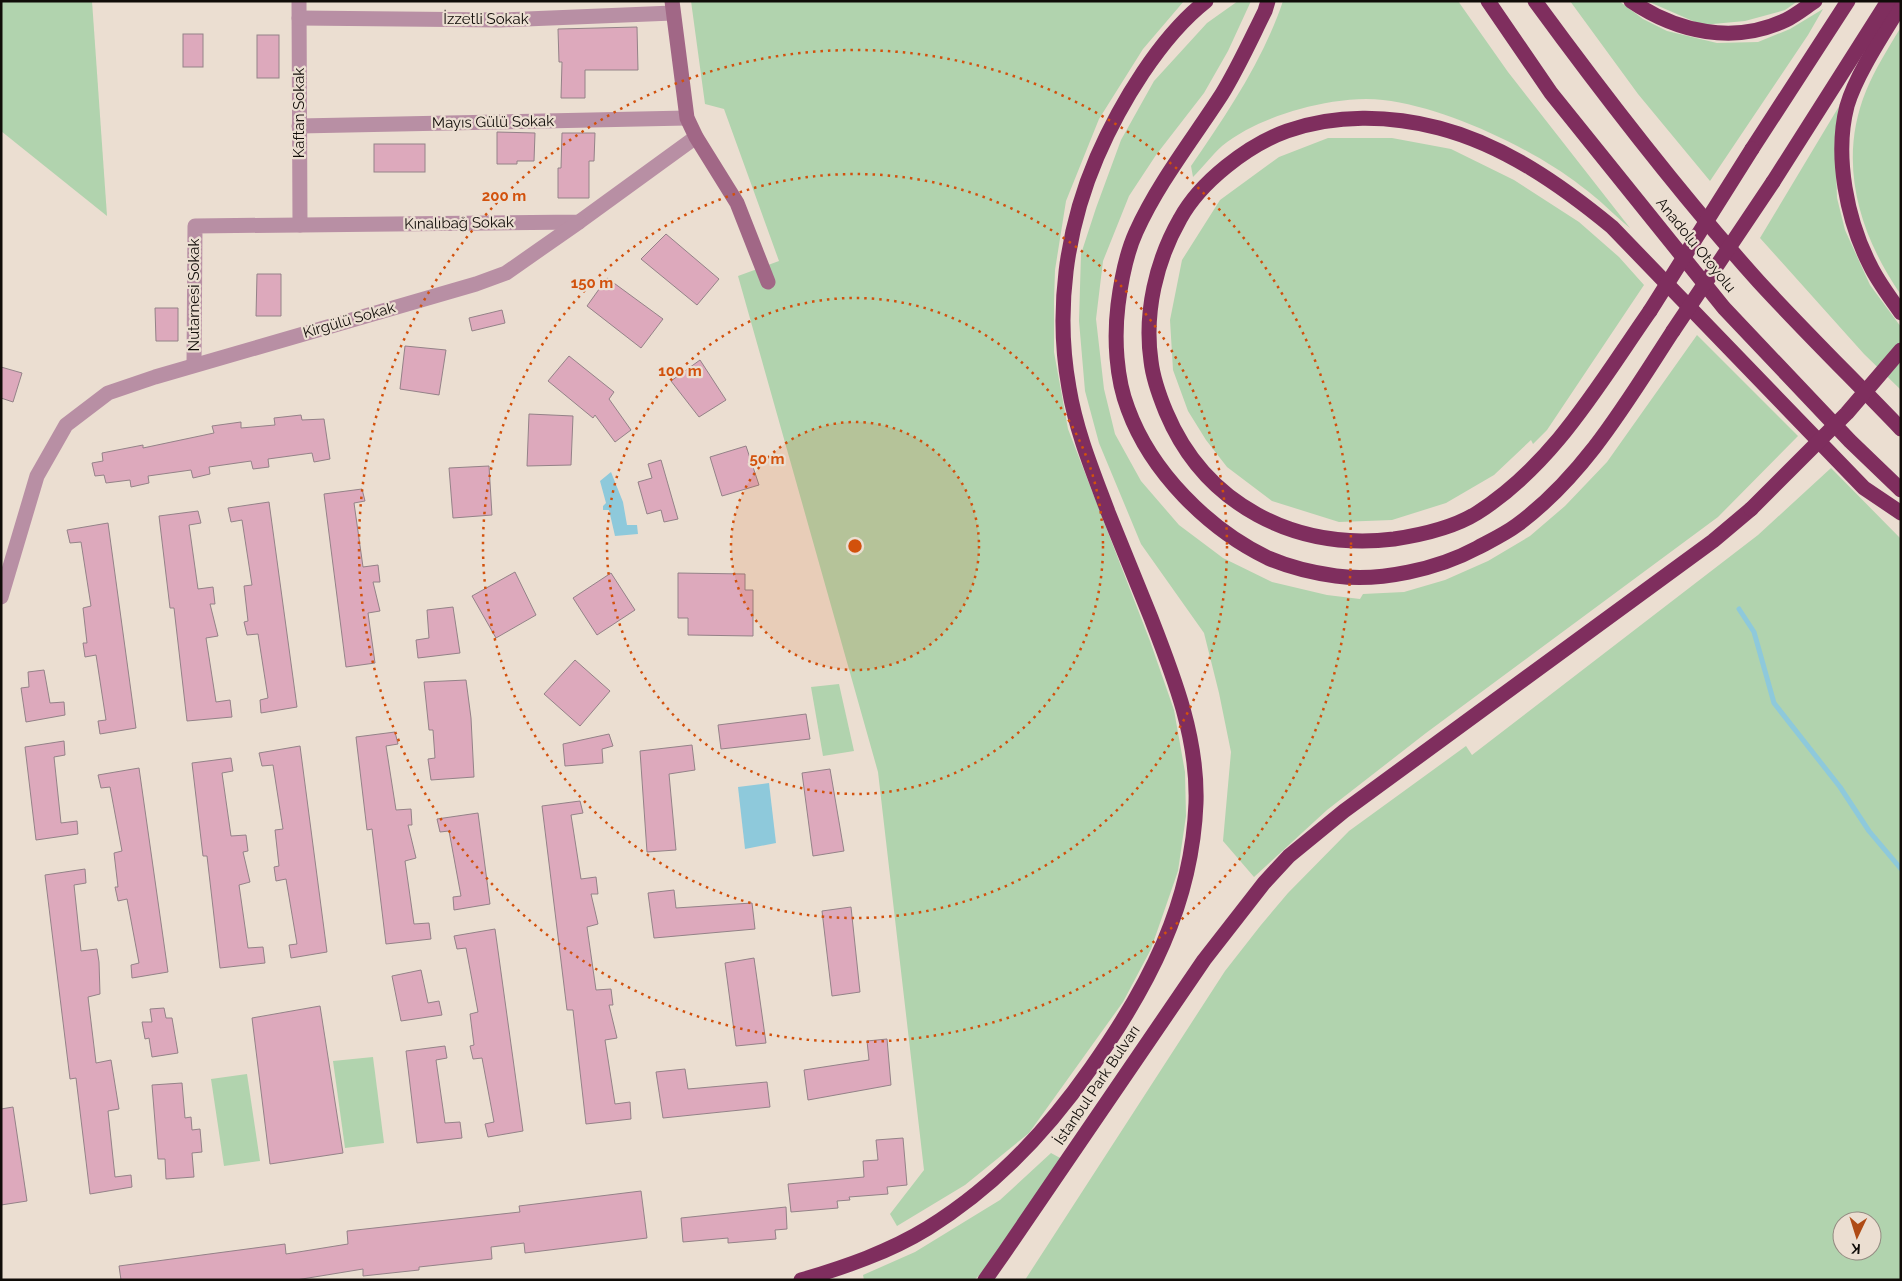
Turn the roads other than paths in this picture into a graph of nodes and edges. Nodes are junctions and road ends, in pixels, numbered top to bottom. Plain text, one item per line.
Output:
1 (299, 1) edge
2 (1268, 1) edge
3 (1488, 1) edge
4 (1535, 1) edge
5 (1631, 1) edge
6 (1815, 1) edge
7 (1848, 1) edge
8 (1888, 1) edge
9 (1200, 5) edge
10 (1901, 5) edge
11 (672, 7) edge
12 (299, 18) junction
13 (687, 118) junction
14 (299, 126) junction
15 (696, 137) junction
16 (579, 222) junction
17 (300, 225) junction
18 (195, 226) joint
19 (768, 282) dead end
20 (1901, 313) edge
21 (1901, 350) edge
22 (194, 365) junction
23 (1901, 430) edge
24 (1901, 490) edge
25 (1901, 513) edge
26 (1, 597) edge
27 (801, 1280) edge
28 (985, 1280) edge

1 - 12 street, Kaftan Sokak
2 - 8 highway, bridge
3 - 24 highway, Anadolu Otoyolu
4 - 23 highway, Anadolu Otoyolu
5 - 6 highway
7 - 25 highway, bridge
9 - 27 highway
10 - 20 highway
11 - 12 street, İzzetli Sokak
11 - 13 street
12 - 14 street, Kaftan Sokak
13 - 14 street, Mayıs Gülü Sokak
13 - 15 street
14 - 17 street, Kaftan Sokak
15 - 16 street
15 - 19 street
16 - 17 street, Kınalıbağ Sokak
16 - 22 street, Kirgülü Sokak
17 - 18 street, Kınalıbağ Sokak
18 - 22 street, Nutarnesi Sokak
21 - 28 highway, İstanbul Park Bulvarı, bridge
22 - 26 street, Kirgülü Sokak

